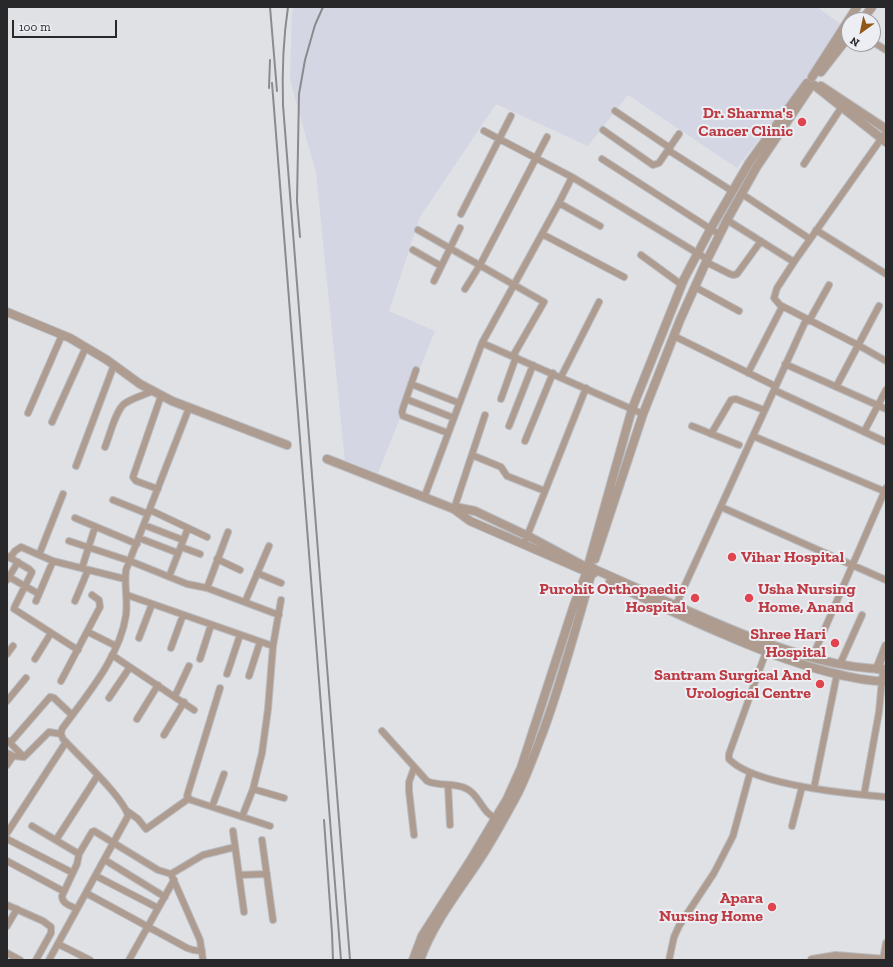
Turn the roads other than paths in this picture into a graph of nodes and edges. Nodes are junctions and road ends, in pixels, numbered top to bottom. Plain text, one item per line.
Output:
1 (857, 7) edge
2 (841, 46) edge
3 (813, 82) junction
4 (841, 108) junction
5 (615, 111) dead end
6 (511, 116) dead end
7 (886, 129) edge
8 (603, 130) dead end
9 (484, 132) dead end
10 (679, 134) dead end
11 (547, 137) dead end
12 (885, 137) edge
13 (500, 140) junction
14 (669, 149) junction
15 (535, 158) junction
16 (602, 159) dead end
17 (804, 164) dead end
18 (572, 177) junction
19 (732, 191) junction
20 (742, 194) junction
21 (560, 203) junction
22 (461, 214) dead end
23 (727, 220) junction
24 (600, 226) dead end
25 (460, 228) dead end
26 (710, 228) junction
27 (418, 230) dead end
28 (816, 230) junction
29 (542, 234) junction
30 (720, 235) junction
31 (810, 239) junction
32 (760, 241) junction
33 (450, 248) junction
34 (413, 250) dead end
35 (697, 253) junction
36 (641, 255) dead end
37 (707, 260) junction
38 (794, 262) junction
39 (480, 265) junction
40 (441, 266) junction
41 (886, 274) edge
42 (624, 277) dead end
43 (434, 281) dead end
44 (514, 284) junction
45 (682, 285) junction
46 (829, 286) dead end
47 (695, 288) junction
48 (465, 289) dead end
49 (599, 302) dead end
50 (879, 306) dead end
51 (782, 307) junction
52 (739, 311) dead end
53 (7, 312) edge
54 (807, 320) junction
55 (62, 335) junction
56 (674, 336) junction
57 (482, 342) junction
58 (858, 345) junction
59 (86, 347) junction
60 (515, 357) junction
61 (886, 361) edge
62 (785, 364) junction
63 (114, 365) junction
64 (533, 365) junction
65 (416, 370) dead end
66 (748, 373) junction
67 (553, 374) junction
68 (561, 377) junction
69 (411, 384) junction
70 (836, 387) junction
71 (586, 388) junction
72 (774, 388) junction
73 (886, 390) edge
74 (153, 391) junction
75 (161, 396) junction
76 (406, 399) junction
77 (501, 399) dead end
78 (459, 403) junction
79 (878, 406) junction
80 (189, 408) junction
81 (632, 409) junction
82 (886, 409) edge
83 (764, 410) junction
84 (28, 413) dead end
85 (643, 414) junction
86 (485, 415) dead end
87 (454, 418) junction
88 (52, 422) dead end
89 (509, 426) dead end
90 (692, 426) dead end
91 (864, 432) junction
92 (448, 433) junction
93 (711, 434) junction
94 (753, 436) junction
95 (525, 441) dead end
96 (886, 442) edge
97 (287, 445) dead end
98 (739, 445) dead end
99 (105, 447) dead end
100 (472, 455) junction
101 (327, 459) dead end
102 (76, 466) dead end
103 (158, 490) junction
104 (886, 491) edge
105 (545, 492) junction
106 (64, 494) dead end
107 (424, 498) junction
108 (113, 500) dead end
109 (721, 507) junction
110 (454, 509) junction
111 (149, 512) junction
112 (75, 518) dead end
113 (144, 525) junction
114 (95, 527) junction
115 (188, 528) junction
116 (228, 532) dead end
117 (528, 536) junction
118 (207, 537) dead end
119 (183, 540) junction
120 (69, 541) dead end
121 (138, 541) junction
122 (524, 544) junction
123 (181, 546) junction
124 (268, 546) dead end
125 (89, 547) junction
126 (178, 553) junction
127 (200, 554) dead end
128 (39, 555) junction
129 (9, 557) edge
130 (217, 560) junction
131 (53, 561) junction
132 (130, 561) junction
133 (18, 562) junction
134 (852, 565) junction
135 (85, 569) junction
136 (240, 570) dead end
137 (589, 570) junction
138 (257, 574) junction
139 (169, 577) junction
140 (8, 578) edge
141 (125, 579) junction
142 (886, 580) edge
143 (281, 583) dead end
144 (25, 586) junction
145 (207, 588) junction
146 (39, 594) junction
147 (92, 595) dead end
148 (127, 596) junction
149 (281, 600) dead end
150 (36, 601) dead end
151 (75, 601) dead end
152 (245, 602) junction
153 (152, 604) junction
154 (674, 609) junction
155 (183, 615) junction
156 (279, 615) junction
157 (862, 615) dead end
158 (212, 625) junction
159 (88, 632) junction
160 (51, 633) junction
161 (240, 635) junction
162 (139, 638) dead end
163 (260, 642) junction
164 (769, 644) junction
165 (13, 646) dead end
166 (116, 646) junction
167 (274, 646) junction
168 (886, 646) edge
169 (171, 648) dead end
170 (78, 650) junction
171 (766, 652) junction
172 (7, 654) edge
173 (112, 655) junction
174 (200, 658) dead end
175 (812, 658) junction
176 (35, 659) dead end
177 (840, 664) junction
178 (189, 666) dead end
179 (130, 667) junction
180 (882, 669) edge
181 (227, 674) dead end
182 (837, 674) junction
183 (249, 676) dead end
184 (26, 678) dead end
185 (61, 681) dead end
186 (884, 682) edge
187 (158, 685) junction
188 (220, 688) dead end
189 (175, 696) junction
190 (110, 698) dead end
191 (7, 700) edge
192 (184, 702) junction
193 (194, 710) dead end
194 (72, 715) junction
195 (136, 719) dead end
196 (382, 731) dead end
197 (61, 734) junction
198 (164, 735) dead end
199 (8, 742) edge
200 (66, 742) junction
201 (7, 753) edge
202 (13, 756) junction
203 (24, 757) junction
204 (7, 765) edge
205 (414, 768) junction
206 (750, 772) junction
207 (224, 774) dead end
208 (98, 775) junction
209 (448, 785) junction
210 (802, 787) junction
211 (814, 788) junction
212 (253, 789) junction
213 (864, 795) junction
214 (886, 797) edge
215 (284, 798) dead end
216 (188, 799) junction
217 (212, 807) junction
218 (128, 811) junction
219 (242, 817) junction
220 (498, 820) junction
221 (450, 825) dead end
222 (32, 826) dead end
223 (270, 826) dead end
224 (792, 826) dead end
225 (233, 831) dead end
226 (7, 833) edge
227 (414, 835) dead end
228 (7, 839) edge
229 (56, 840) junction
230 (262, 840) dead end
231 (114, 844) junction
232 (235, 847) junction
233 (78, 854) junction
234 (105, 860) junction
235 (7, 861) edge
236 (73, 873) junction
237 (171, 874) junction
238 (267, 874) junction
239 (239, 875) junction
240 (96, 876) junction
241 (174, 880) junction
242 (63, 891) junction
243 (86, 893) junction
244 (165, 897) junction
245 (7, 905) edge
246 (158, 908) junction
247 (17, 909) junction
248 (77, 909) junction
249 (244, 912) dead end
250 (273, 920) dead end
251 (7, 926) edge
252 (148, 927) junction
253 (886, 943) edge
254 (58, 944) junction
255 (202, 951) junction
256 (7, 954) edge
257 (20, 960) edge
258 (36, 960) edge
259 (49, 960) edge
260 (90, 960) edge
261 (129, 960) edge
262 (203, 960) edge
263 (413, 960) edge
264 (420, 960) edge
265 (669, 960) edge
266 (812, 960) edge
267 (884, 960) edge

1 - 3 street
2 - 3 street
3 - 4 street
3 - 7 street
3 - 19 street
3 - 20 street
4 - 12 street
4 - 17 street
5 - 14 street
6 - 13 street
8 - 14 street
9 - 13 street
10 - 14 street
11 - 15 street
12 - 28 street
13 - 15 street
13 - 22 street
14 - 19 street
15 - 18 street
15 - 39 street
16 - 26 street
18 - 21 street
18 - 35 street
19 - 26 street
20 - 23 street
20 - 31 street
21 - 24 street
21 - 29 street
23 - 30 street
23 - 32 street
25 - 33 street
26 - 30 street
26 - 35 street
27 - 33 street
28 - 31 street
28 - 41 street
29 - 42 street
29 - 44 street
30 - 37 street
31 - 38 street
32 - 37 street
32 - 38 street
33 - 39 street
33 - 40 street
34 - 40 street
35 - 37 street
35 - 45 street
36 - 45 street
37 - 47 street
38 - 51 street
39 - 44 street
39 - 48 street
40 - 43 street
44 - 57 street
44 - 60 street
45 - 81 street
46 - 54 street
47 - 52 street
47 - 56 street
49 - 68 street
50 - 58 street
51 - 54 street
51 - 66 street
53 - 55 street
54 - 58 street
54 - 62 street
55 - 59 street
55 - 84 street
56 - 66 street
56 - 85 street
57 - 60 street
57 - 78 street
58 - 61 street
58 - 70 street
59 - 63 street
59 - 88 street
60 - 64 street
60 - 77 street
62 - 70 street
62 - 72 street
63 - 74 street
63 - 102 street
64 - 67 street
64 - 89 street
65 - 69 street
66 - 72 street
67 - 68 street
67 - 95 street
68 - 71 street
69 - 76 street
69 - 78 street
70 - 79 street
71 - 81 street
71 - 105 street
72 - 83 street
72 - 91 street
73 - 79 street
74 - 75 street
74 - 99 street
75 - 80 street
75 - 103 street
76 - 87 street
76 - 92 street
78 - 87 street
79 - 82 street
79 - 91 street
80 - 97 street
80 - 103 street
81 - 85 street
81 - 137 street
83 - 93 street
83 - 94 street
85 - 137 street
86 - 100 street
87 - 92 street
90 - 93 street
91 - 96 street
92 - 107 street
93 - 98 street
94 - 104 street
94 - 109 street
100 - 105 street
100 - 110 street
101 - 107 street
103 - 111 street
104 - 134 street
105 - 117 street
106 - 128 street
107 - 110 street
108 - 111 street
109 - 134 street
109 - 154 street
110 - 117 street
110 - 122 street
111 - 113 street
111 - 115 street
112 - 114 street
113 - 119 street
113 - 121 street
114 - 121 street
114 - 125 street
115 - 118 street
115 - 119 street
116 - 130 street
117 - 122 street
117 - 137 street
119 - 123 street
120 - 125 street
121 - 126 street
121 - 132 street
122 - 137 street
123 - 126 street
123 - 127 street
124 - 138 street
125 - 132 street
125 - 135 street
126 - 139 street
128 - 129 street
128 - 131 street
129 - 133 street
130 - 136 street
130 - 145 street
131 - 135 street
131 - 146 street
132 - 139 street
132 - 141 street
133 - 140 street
133 - 144 street
134 - 142 street
134 - 175 street
135 - 141 street
135 - 151 street
137 - 154 street
137 - 220 street
138 - 143 street
138 - 152 street
139 - 145 street
140 - 144 street
141 - 148 street
144 - 146 street
144 - 160 street
145 - 152 street
146 - 150 street
147 - 159 street
148 - 153 street
148 - 166 street
149 - 156 street
152 - 156 street
153 - 155 street
153 - 162 street
154 - 164 street
154 - 171 street
155 - 158 street
155 - 169 street
156 - 167 street
157 - 177 street
158 - 161 street
158 - 174 street
159 - 166 street
159 - 170 street
160 - 170 street
160 - 176 street
161 - 163 street
161 - 181 street
163 - 167 street
163 - 183 street
164 - 171 street
164 - 175 street
165 - 172 street
166 - 173 street
167 - 212 street
168 - 180 street
170 - 185 street
171 - 182 street
171 - 206 street
173 - 179 street
173 - 194 street
175 - 177 street
177 - 180 street
178 - 189 street
179 - 187 street
179 - 190 street
180 - 186 street
182 - 186 street
182 - 211 street
184 - 191 street
186 - 213 street
187 - 189 street
187 - 195 street
188 - 216 street
189 - 192 street
192 - 193 street
192 - 198 street
194 - 197 street
194 - 199 street
196 - 205 street
197 - 200 street
197 - 203 street
199 - 203 street
200 - 208 street
200 - 226 street
201 - 202 street
202 - 203 street
202 - 204 street
205 - 209 street
205 - 227 street
206 - 210 street
206 - 265 street
207 - 217 street
208 - 218 street
208 - 229 street
209 - 220 street
209 - 221 street
210 - 211 street
210 - 224 street
211 - 213 street
212 - 215 street
212 - 219 street
213 - 214 street
216 - 217 street
216 - 218 street
217 - 219 street
218 - 231 street
219 - 223 street
220 - 263 street
220 - 264 street
222 - 229 street
225 - 232 street
228 - 236 street
229 - 233 street
230 - 238 street
231 - 233 street
231 - 234 street
231 - 237 street
232 - 237 street
232 - 239 street
233 - 236 street
234 - 240 street
234 - 244 street
235 - 242 street
236 - 242 street
237 - 241 street
238 - 239 street
238 - 250 street
239 - 249 street
240 - 243 street
240 - 246 street
241 - 244 street
241 - 255 street
242 - 248 street
243 - 248 street
243 - 252 street
244 - 246 street
245 - 247 street
246 - 252 street
247 - 251 street
247 - 258 street
248 - 254 street
252 - 255 street
252 - 261 street
253 - 267 street
254 - 259 street
254 - 260 street
255 - 262 street
256 - 257 street
266 - 267 street

